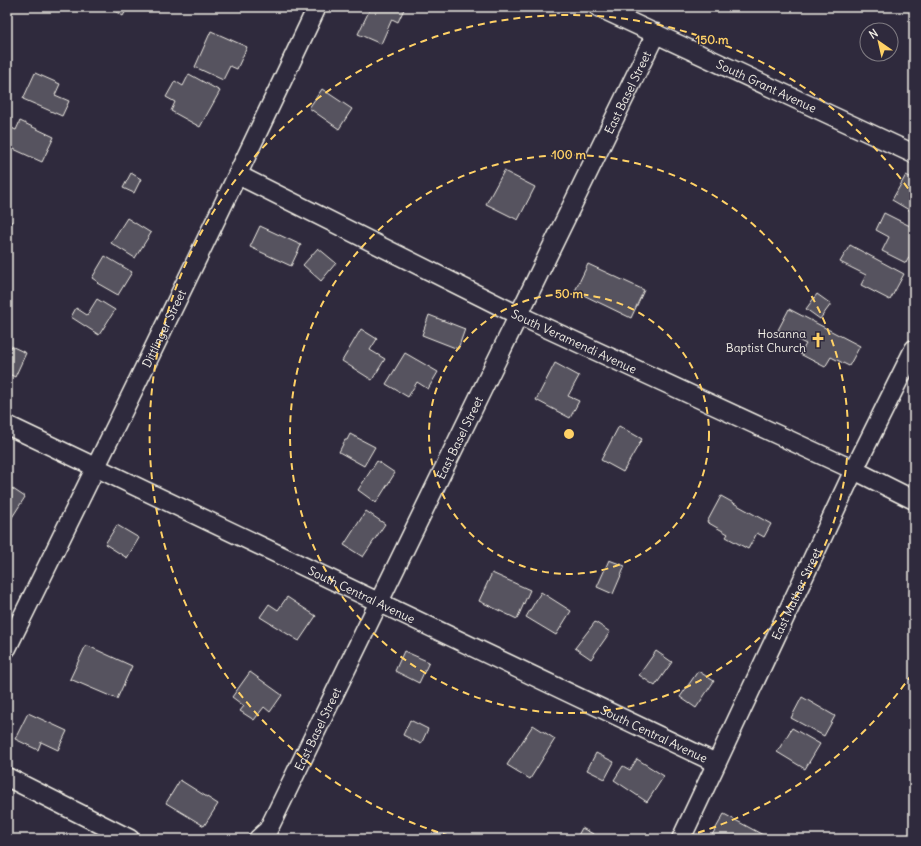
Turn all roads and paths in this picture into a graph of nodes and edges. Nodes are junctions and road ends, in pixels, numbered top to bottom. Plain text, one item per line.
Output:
1 (317, 7) edge
2 (598, 7) edge
3 (656, 33) junction
4 (914, 154) edge
5 (238, 175) junction
6 (518, 315) junction
7 (914, 349) edge
8 (7, 425) edge
9 (96, 468) junction
10 (854, 470) junction
11 (914, 500) edge
12 (379, 601) junction
13 (7, 648) edge
14 (716, 763) junction
15 (7, 778) edge
16 (130, 839) edge
17 (258, 839) edge
18 (681, 839) edge

1 - 5 street, Dittlinger Street
2 - 3 street, South Grant Avenue
3 - 4 street, South Grant Avenue
3 - 6 street, East Basel Street
5 - 6 street, South Veramendi Avenue
5 - 9 street, Dittlinger Street
6 - 10 street, South Veramendi Avenue
6 - 12 street, East Basel Street
7 - 10 street, East Mather Street
8 - 9 street, South Central Avenue
9 - 12 street, South Central Avenue
9 - 13 street, Dittlinger Street
10 - 11 street, South Veramendi Avenue
10 - 14 street, East Mather Street
12 - 14 street, South Central Avenue
12 - 17 street, East Basel Street
14 - 18 street, East Mather Street
15 - 16 street

